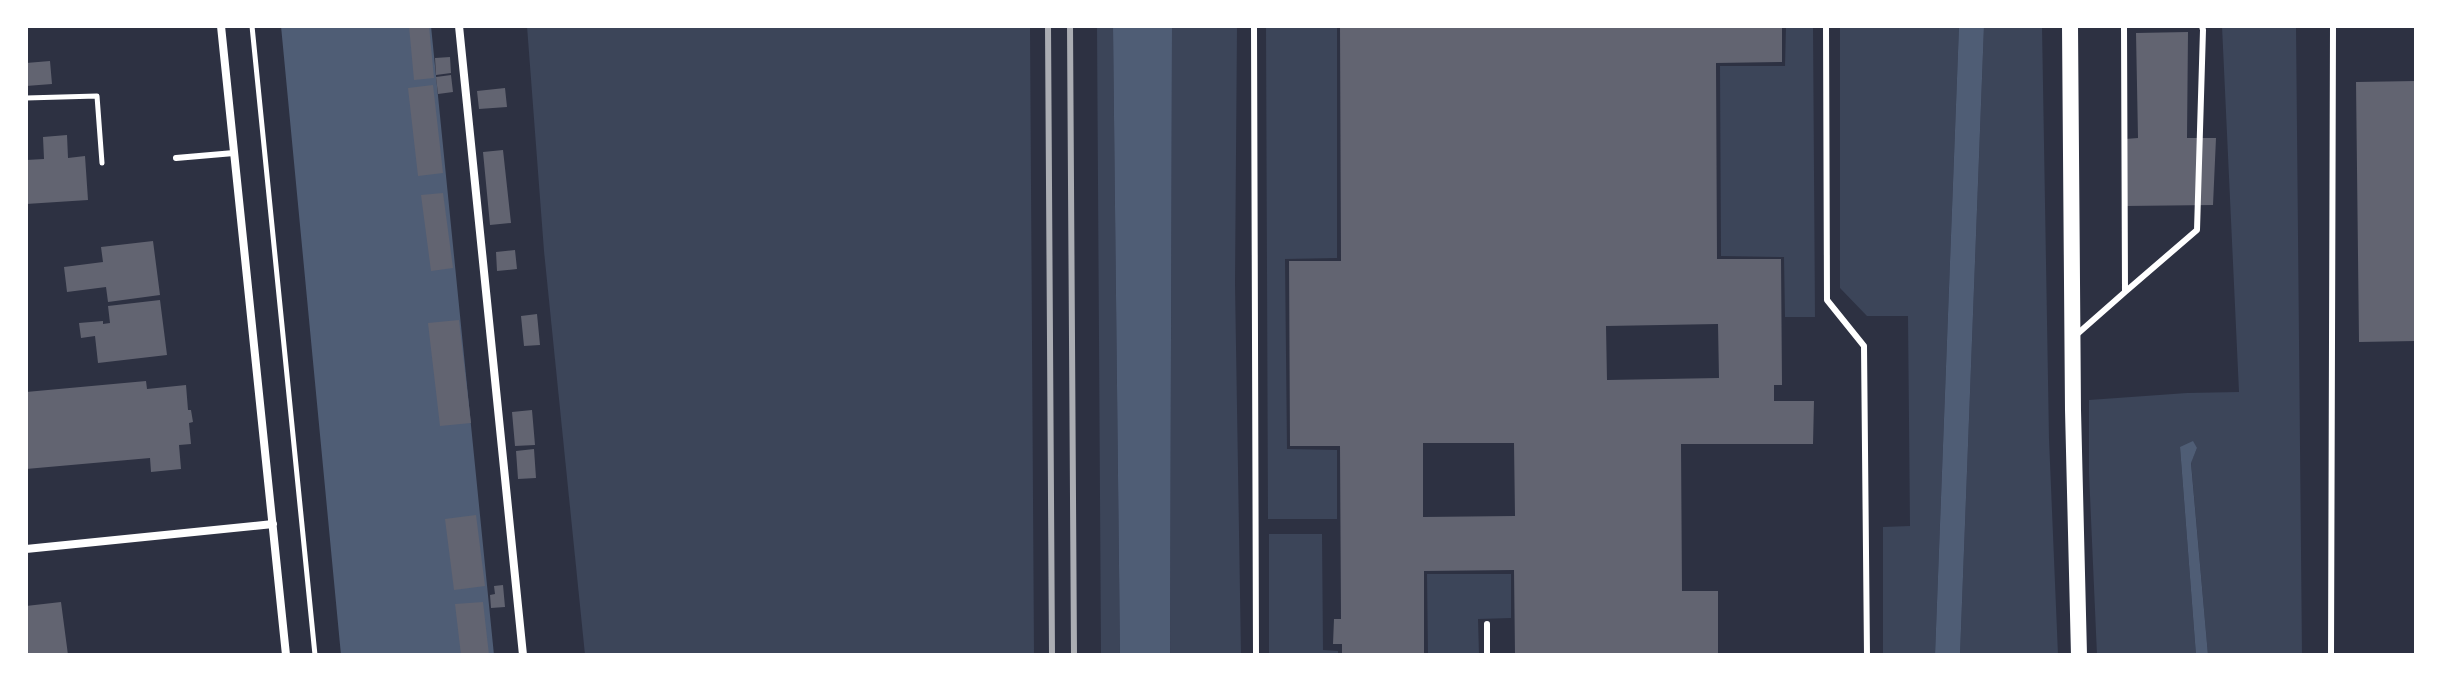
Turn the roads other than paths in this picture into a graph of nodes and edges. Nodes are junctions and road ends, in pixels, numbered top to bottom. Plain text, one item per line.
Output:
1 (221, 26) edge
2 (459, 26) edge
3 (1254, 26) edge
4 (1826, 26) edge
5 (2070, 26) edge
6 (2124, 26) edge
7 (2202, 26) edge
8 (2333, 26) edge
9 (234, 153) junction
10 (176, 158) dead end
11 (2125, 292) junction
12 (2072, 338) junction
13 (273, 524) junction
14 (26, 549) edge
15 (1487, 624) dead end
16 (286, 655) edge
17 (523, 655) edge
18 (1256, 655) edge
19 (1487, 655) edge
20 (1867, 655) edge
21 (2079, 655) edge
22 (2331, 655) edge

1 - 9 street
2 - 17 street
3 - 18 lane
4 - 20 lane
5 - 12 main road
6 - 11 lane
7 - 11 lane
8 - 22 lane
9 - 10 lane
9 - 13 street
11 - 12 lane
12 - 21 main road
13 - 14 street
13 - 16 street
15 - 19 lane

